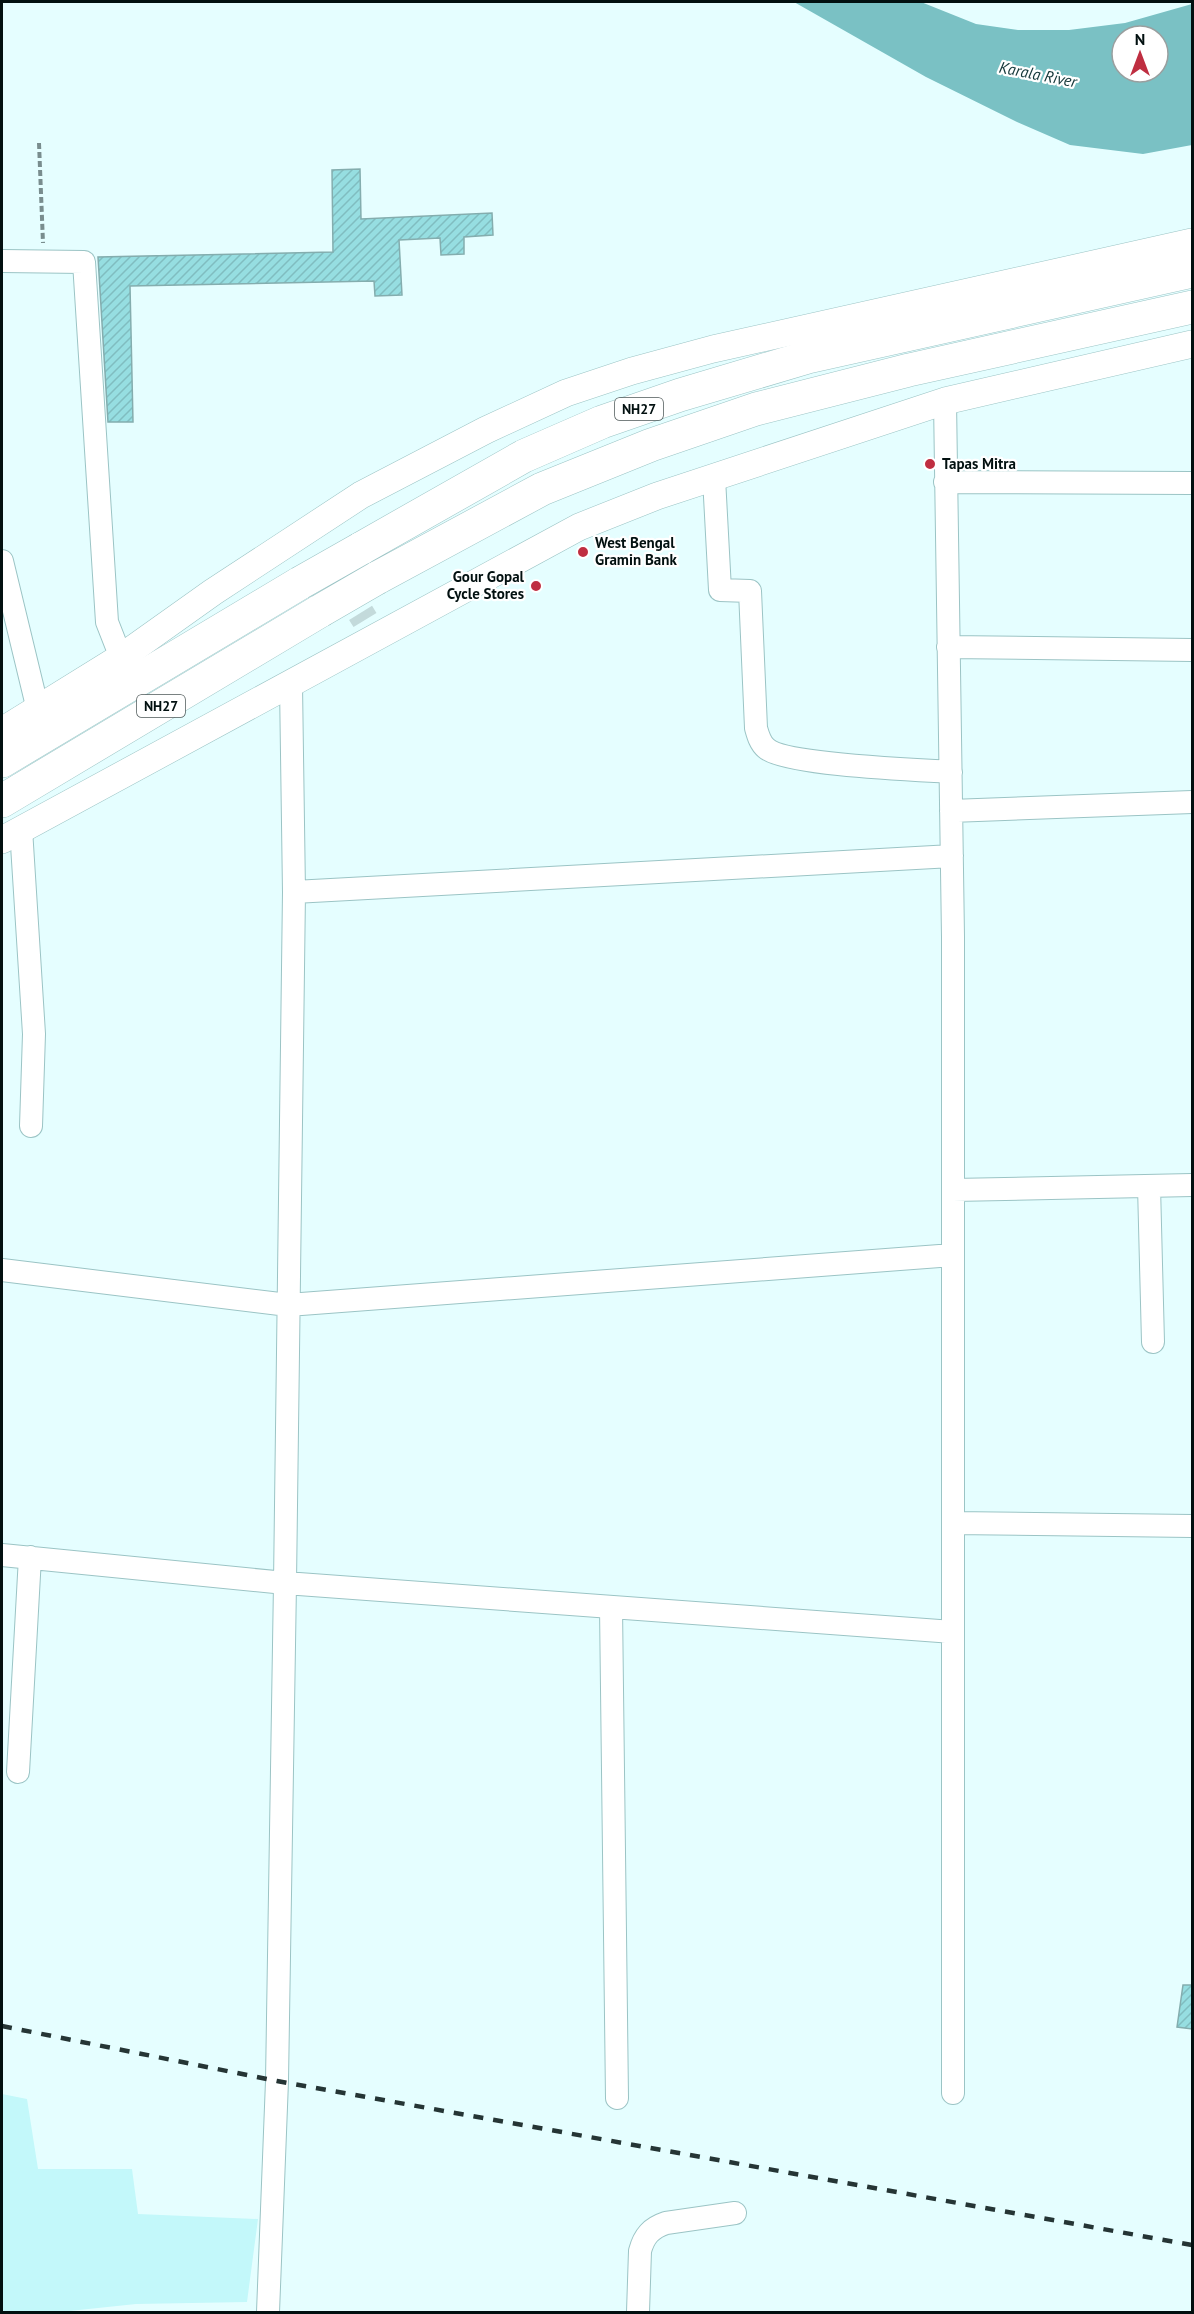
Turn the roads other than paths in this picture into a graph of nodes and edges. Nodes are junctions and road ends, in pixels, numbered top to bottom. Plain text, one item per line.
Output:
1 (1192, 242) edge
2 (2, 261) edge
3 (1192, 271) edge
4 (1192, 307) edge
5 (1192, 344) edge
6 (945, 401) junction
7 (714, 478) junction
8 (945, 482) junction
9 (1192, 483) edge
10 (308, 530) junction
11 (327, 559) tunnel mouth
12 (2, 561) edge
13 (948, 647) junction
14 (1192, 650) edge
15 (123, 656) junction
16 (291, 685) junction
17 (38, 710) junction
18 (2, 731) edge
19 (2, 760) edge
20 (951, 772) junction
21 (2, 801) edge
22 (1192, 802) edge
23 (951, 811) junction
24 (11, 835) edge
25 (952, 856) junction
26 (294, 892) junction
27 (31, 1126) dead end
28 (1192, 1185) edge
29 (1149, 1186) junction
30 (953, 1190) junction
31 (953, 1255) junction
32 (2, 1270) edge
33 (288, 1305) junction
34 (1153, 1342) dead end
35 (953, 1523) junction
36 (1192, 1526) edge
37 (2, 1555) edge
38 (30, 1557) junction
39 (285, 1583) junction
40 (611, 1607) junction
41 (953, 1632) junction
42 (18, 1772) dead end
43 (953, 2093) dead end
44 (617, 2098) dead end
45 (735, 2213) dead end
46 (268, 2313) edge
47 (638, 2313) edge

1 - 10 street
2 - 15 street
3 - 19 highway, NH27, bridge
4 - 21 highway, NH27, bridge
5 - 6 street
6 - 7 street
6 - 8 street
7 - 16 street
7 - 20 street
8 - 9 street
8 - 13 street
10 - 11 street
10 - 15 street
12 - 17 street
13 - 14 street
13 - 20 street
15 - 17 street
16 - 24 street
16 - 26 street
17 - 18 street
20 - 23 street
22 - 23 street
23 - 25 street
24 - 27 street
25 - 26 street
25 - 30 street
26 - 33 street
28 - 29 street
29 - 30 street
29 - 34 street
30 - 31 street
31 - 33 street
31 - 35 street
32 - 33 street
33 - 39 street
35 - 36 street
35 - 41 street
37 - 38 street
38 - 39 street
38 - 42 street
39 - 40 street
39 - 46 street
40 - 41 street
40 - 44 street
41 - 43 street
45 - 47 street

